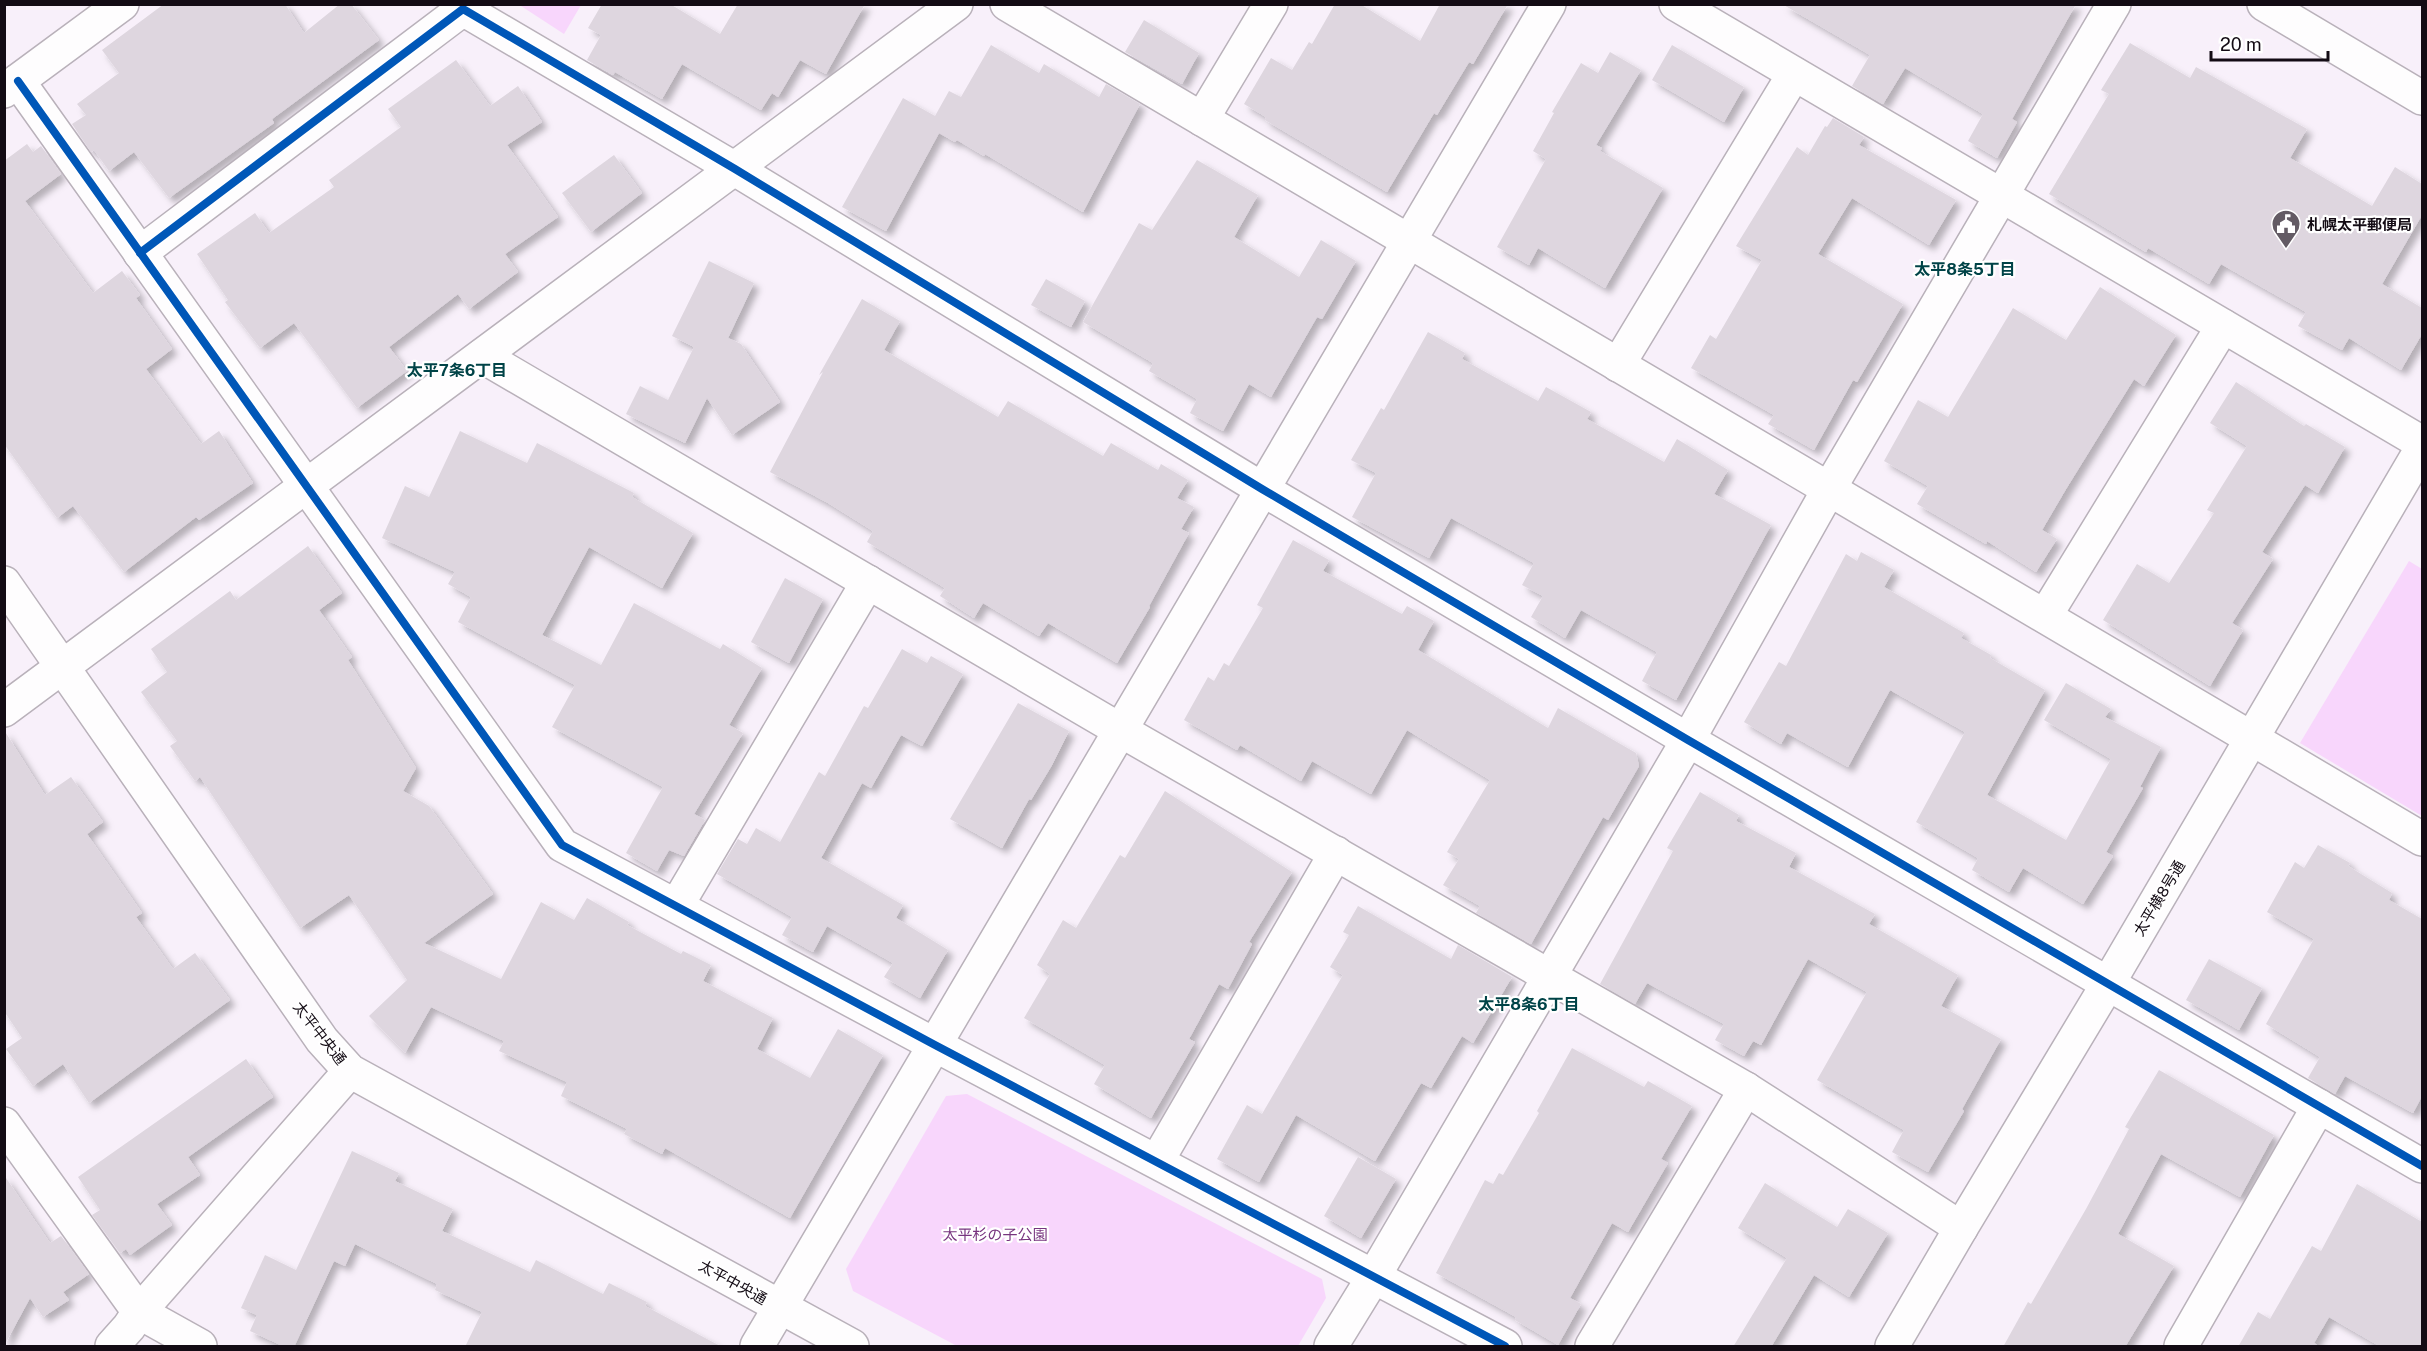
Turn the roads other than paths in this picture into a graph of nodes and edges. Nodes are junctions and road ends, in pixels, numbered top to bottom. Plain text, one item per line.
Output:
1 (122, 4) edge
2 (956, 4) edge
3 (1007, 4) edge
4 (1271, 4) edge
5 (1549, 4) edge
6 (1676, 4) edge
7 (2114, 4) edge
8 (2264, 4) edge
9 (1794, 74) junction
10 (11, 86) edge
11 (2422, 98) edge
12 (1202, 119) junction
13 (735, 169) junction
14 (2003, 197) junction
15 (1408, 241) junction
16 (140, 252) junction
17 (2223, 326) junction
18 (482, 356) junction
19 (1618, 365) junction
20 (2422, 446) edge
21 (306, 486) junction
22 (1262, 489) junction
23 (1829, 489) junction
24 (868, 582) junction
25 (4, 583) edge
26 (2045, 616) junction
27 (61, 668) junction
28 (4, 710) edge
29 (1120, 730) junction
30 (2253, 738) junction
31 (1688, 740) junction
32 (2422, 838) edge
33 (1336, 853) junction
34 (677, 906) junction
35 (1549, 976) junction
36 (2109, 982) junction
37 (935, 1045) junction
38 (350, 1071) junction
39 (1746, 1089) junction
40 (2319, 1106) junction
41 (4, 1124) edge
42 (1157, 1161) junction
43 (2422, 1166) edge
44 (1961, 1228) junction
45 (1374, 1276) junction
46 (781, 1308) junction
47 (139, 1312) junction
48 (112, 1347) edge
49 (200, 1347) edge
50 (757, 1347) edge
51 (852, 1347) edge
52 (1331, 1347) edge
53 (1505, 1347) edge
54 (1592, 1347) edge
55 (1892, 1347) edge
56 (2181, 1347) edge

1 - 10 street
2 - 13 street
3 - 12 street
4 - 12 street
5 - 15 street
6 - 9 street
7 - 14 street
8 - 11 street
9 - 14 street
9 - 19 street
10 - 16 street
12 - 15 street
13 - 16 street
13 - 18 street
13 - 22 street
14 - 17 street
14 - 23 street
15 - 19 street
15 - 22 street
16 - 21 street
17 - 20 street
17 - 26 street
18 - 21 street
18 - 24 street
19 - 23 street
20 - 30 street, 太平横8号通
21 - 27 street
21 - 34 street
22 - 29 street
22 - 31 street
23 - 26 street
23 - 31 street
24 - 29 street
24 - 34 street
25 - 27 street, 太平中央通
26 - 30 street
27 - 28 street
27 - 38 street, 太平中央通
29 - 33 street
29 - 37 street
30 - 32 street
30 - 36 street, 太平横8号通
31 - 35 street
31 - 36 street
33 - 35 street
33 - 42 street
34 - 37 street
35 - 39 street
35 - 45 street
36 - 40 street
36 - 44 street, 太平横8号通
37 - 42 street
37 - 46 street
38 - 46 street, 太平中央通
38 - 47 street
39 - 44 street
39 - 54 street
40 - 43 street
40 - 56 street
41 - 47 street
42 - 45 street
44 - 55 street, 太平横8号通
45 - 52 street
45 - 53 street
46 - 50 street
46 - 51 street, 太平中央通
47 - 48 street
47 - 49 street

